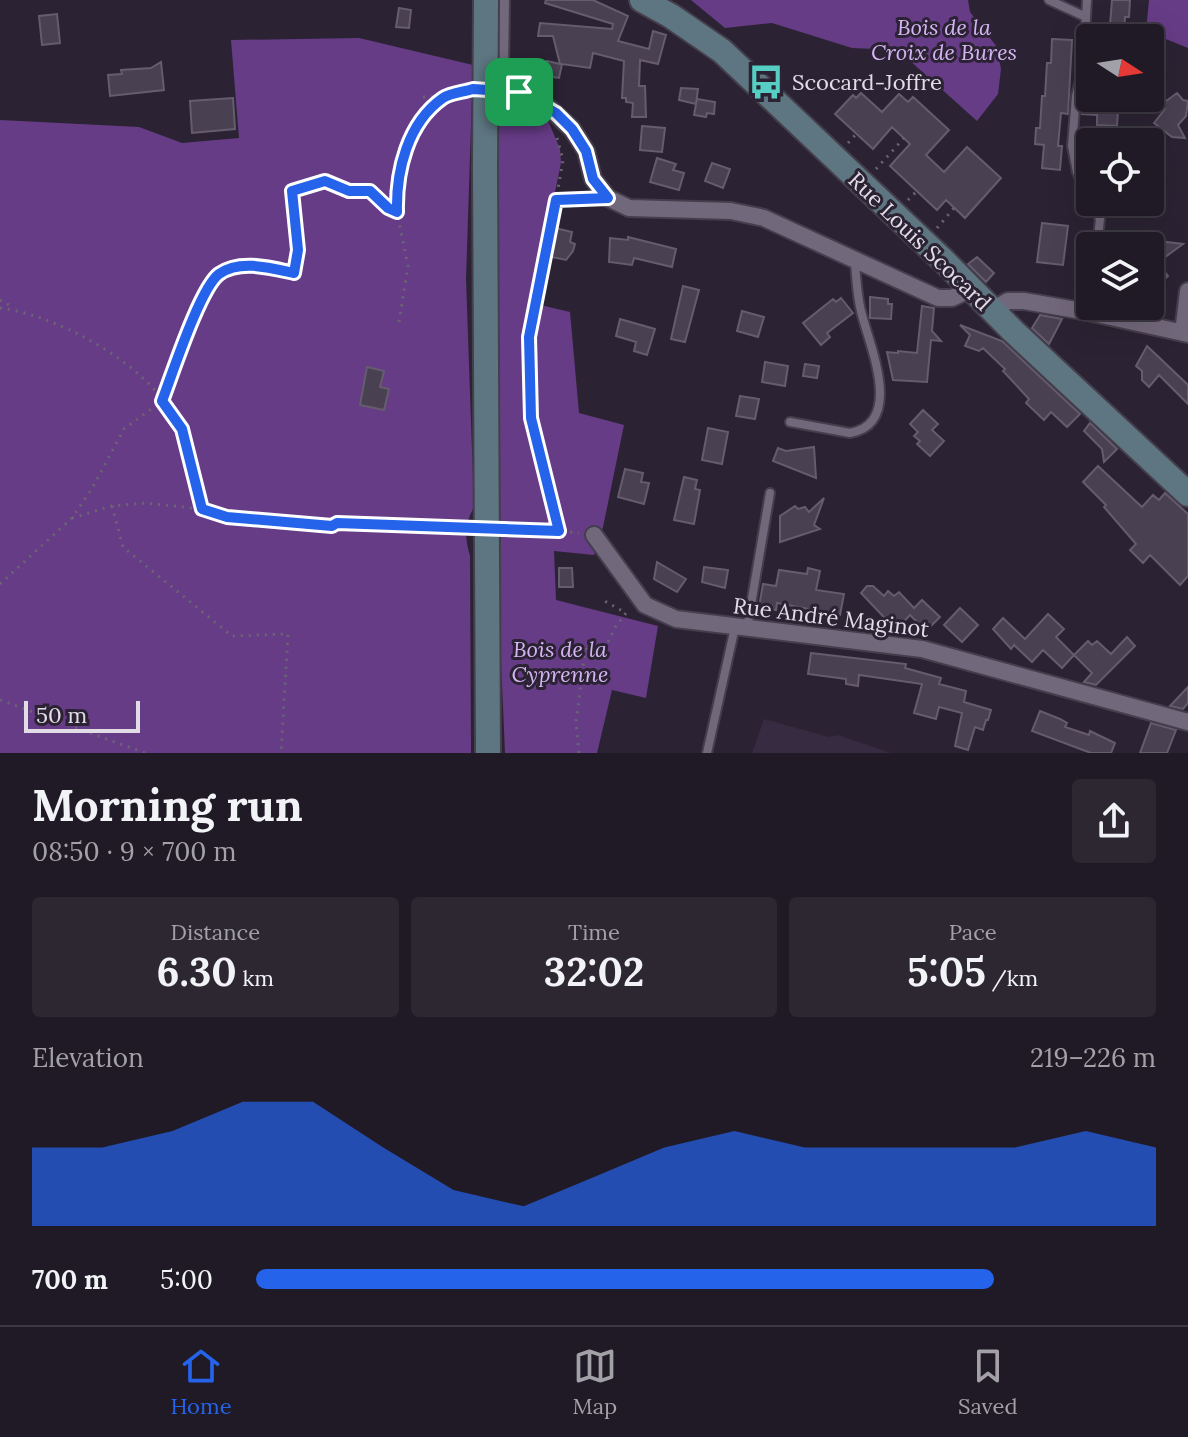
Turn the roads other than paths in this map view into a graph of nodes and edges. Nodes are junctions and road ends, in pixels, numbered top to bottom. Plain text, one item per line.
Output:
1 (486, 0) edge
2 (501, 0) edge
3 (642, 0) edge
4 (1049, 0) edge
5 (1087, 0) edge
6 (1086, 17) junction
7 (1076, 167) edge
8 (608, 198) junction
9 (556, 200) road end
10 (855, 260) junction
11 (971, 289) junction
12 (1188, 291) edge
13 (1076, 303) edge
14 (992, 310) junction
15 (1140, 320) edge
16 (1185, 334) edge
17 (790, 422) dead end
18 (770, 493) dead end
19 (1188, 494) edge
20 (594, 535) road end
21 (741, 628) junction
22 (1188, 722) edge
23 (488, 753) edge
24 (707, 753) edge

1 - 23 main road, bridge
2 - 8 street
3 - 11 main road, Rue Louis Scocard
4 - 6 lane
5 - 6 lane
6 - 7 lane
8 - 9 lane
8 - 10 street
10 - 11 street
10 - 17 lane
11 - 14 main road, Rue Louis Scocard
12 - 16 street
13 - 14 street
14 - 19 main road, Rue Louis Scocard
15 - 16 street
18 - 21 lane
20 - 21 street, Rue André Maginot
21 - 22 street, Rue André Maginot
21 - 24 lane

